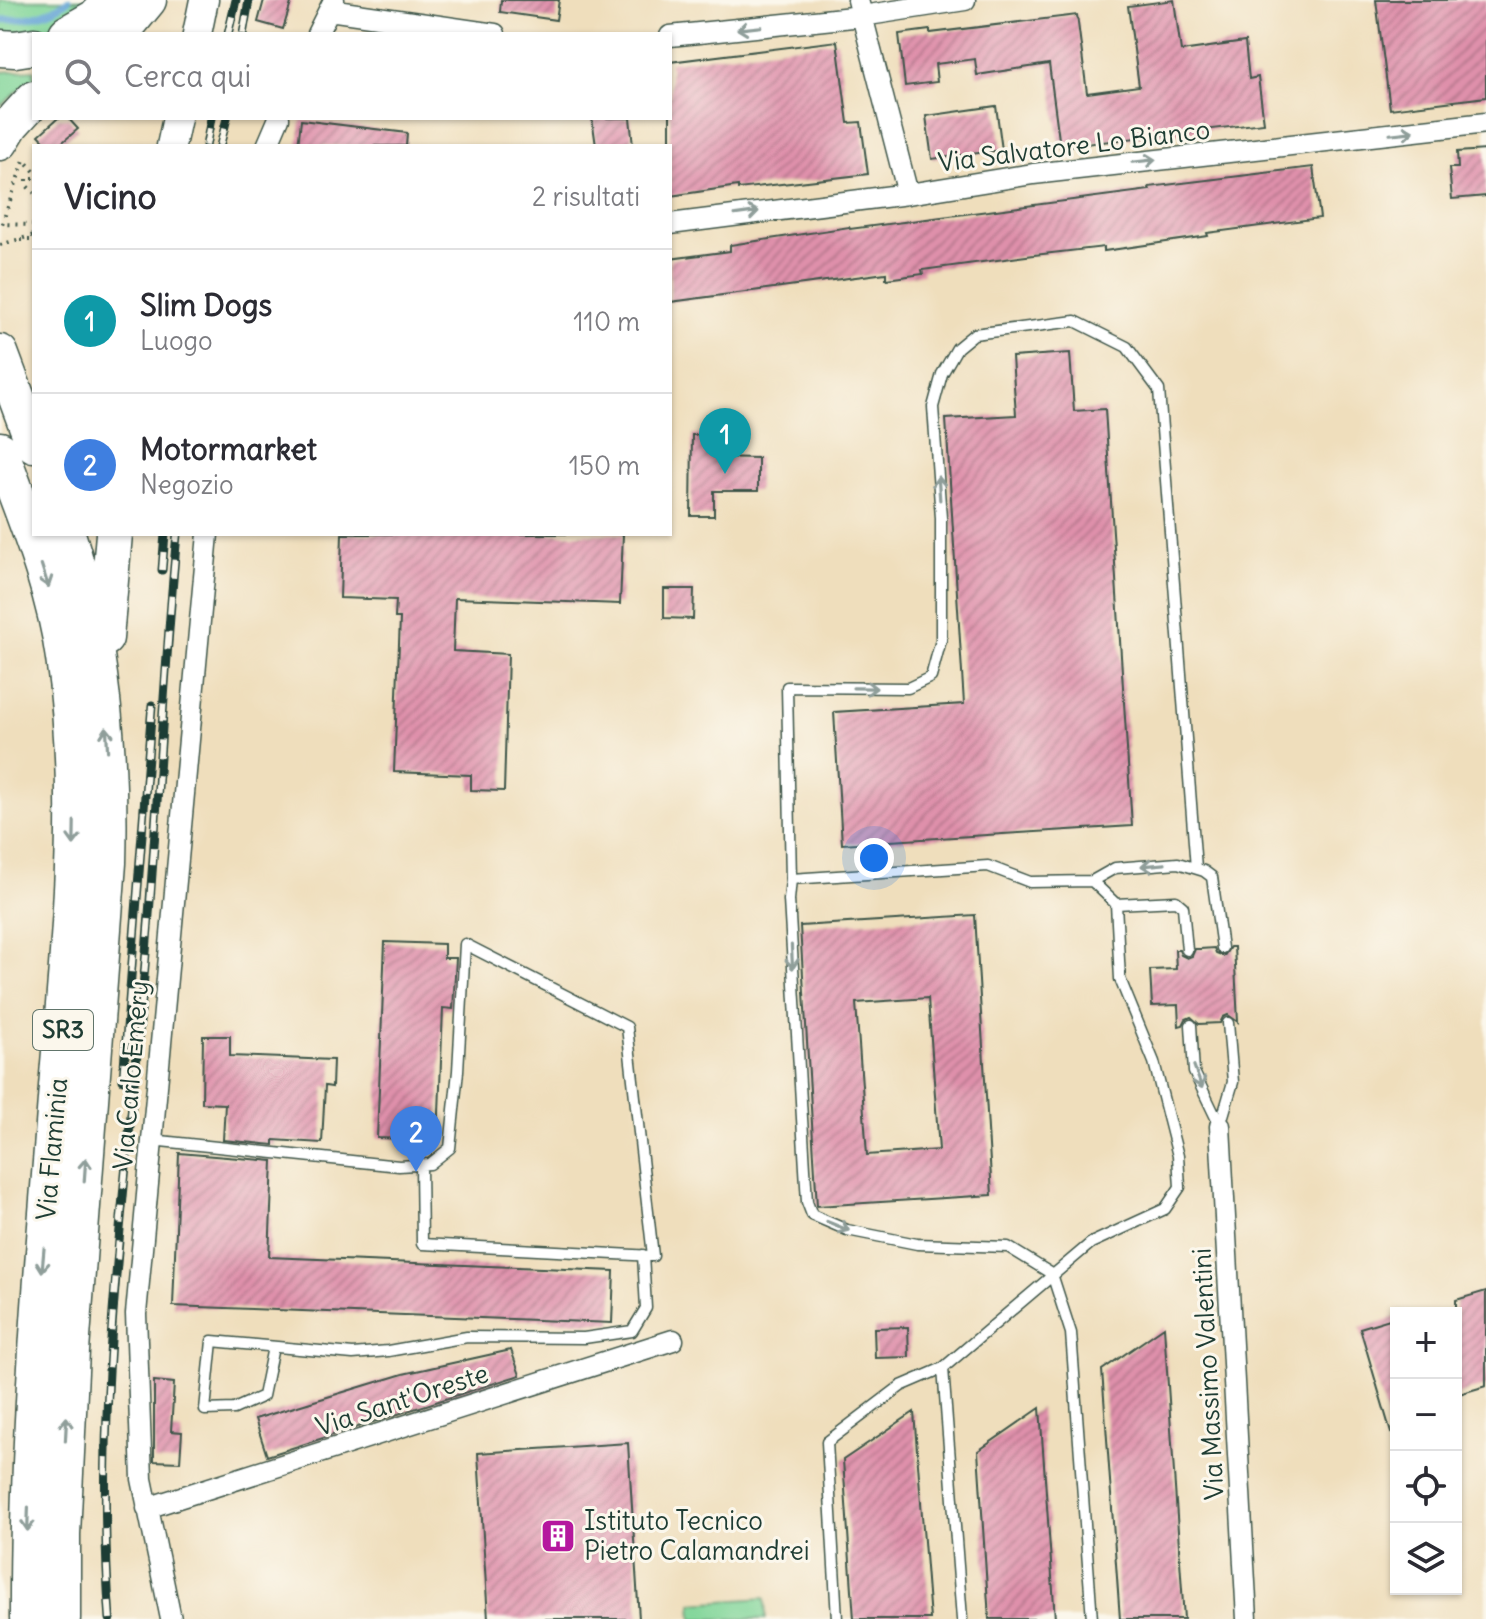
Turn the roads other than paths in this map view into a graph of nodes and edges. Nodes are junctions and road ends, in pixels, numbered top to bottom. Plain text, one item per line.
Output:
1 (111, 0) edge
2 (148, 0) edge
3 (204, 0) edge
4 (965, 0) edge
5 (331, 5) edge
6 (860, 8) edge
7 (70, 32) edge
8 (122, 32) edge
9 (197, 32) edge
10 (318, 32) edge
11 (484, 32) edge
12 (672, 36) edge
13 (32, 46) edge
14 (0, 48) edge
15 (32, 101) edge
16 (177, 120) edge
17 (278, 120) edge
18 (1486, 123) edge
19 (0, 142) edge
20 (171, 144) edge
21 (268, 144) edge
22 (908, 194) junction
23 (672, 224) edge
24 (0, 353) edge
25 (24, 392) edge
26 (32, 434) edge
27 (0, 450) edge
28 (68, 536) edge
29 (114, 536) edge
30 (208, 536) edge
31 (103, 695) junction
32 (1196, 868) junction
33 (791, 879) junction
34 (1092, 881) junction
35 (1116, 904) junction
36 (1222, 948) dead end
37 (1187, 950) dead end
38 (1228, 1023) dead end
39 (1191, 1025) dead end
40 (1220, 1126) junction
41 (151, 1140) junction
42 (421, 1165) junction
43 (643, 1255) junction
44 (1052, 1274) junction
45 (673, 1340) dead end
46 (273, 1347) junction
47 (943, 1368) junction
48 (147, 1508) junction
49 (28, 1619) edge
50 (62, 1619) edge
51 (171, 1619) edge
52 (837, 1619) edge
53 (962, 1619) edge
54 (1092, 1619) edge
55 (1247, 1619) edge

1 - 7 highway
2 - 8 highway
3 - 9 street
4 - 6 street
5 - 10 street
5 - 11 street
6 -> 12 street
6 - 22 street
13 - 14 highway
15 - 19 highway
16 - 20 street
17 - 21 street
22 -> 18 street, Via Salvatore Lo Bianco
23 -> 22 street, Via Salvatore Lo Bianco
24 - 25 highway
25 - 26 highway
27 -> 49 highway, Via Flaminia / SR3
28 - 31 highway, Via Flaminia / SR3
29 - 31 highway
30 - 41 street, Via Carlo Emery
50 -> 31 highway, Via Flaminia / SR3
33 -> 32 lane
32 -> 34 lane
32 - 36 lane
33 - 34 lane
33 -> 44 lane
34 - 35 lane
35 - 37 lane
35 - 44 lane
38 - 40 lane
39 -> 40 lane
40 - 55 street, Via Massimo Valentini
41 - 42 lane
41 - 48 street, Via Carlo Emery
42 - 43 lane
42 - 43 lane
43 - 46 lane
44 - 47 lane
44 - 54 lane
45 - 48 street, Via Sant'Oreste
46 - 46 lane
47 - 52 lane
47 - 53 lane
48 - 51 street, Via Carlo Emery

